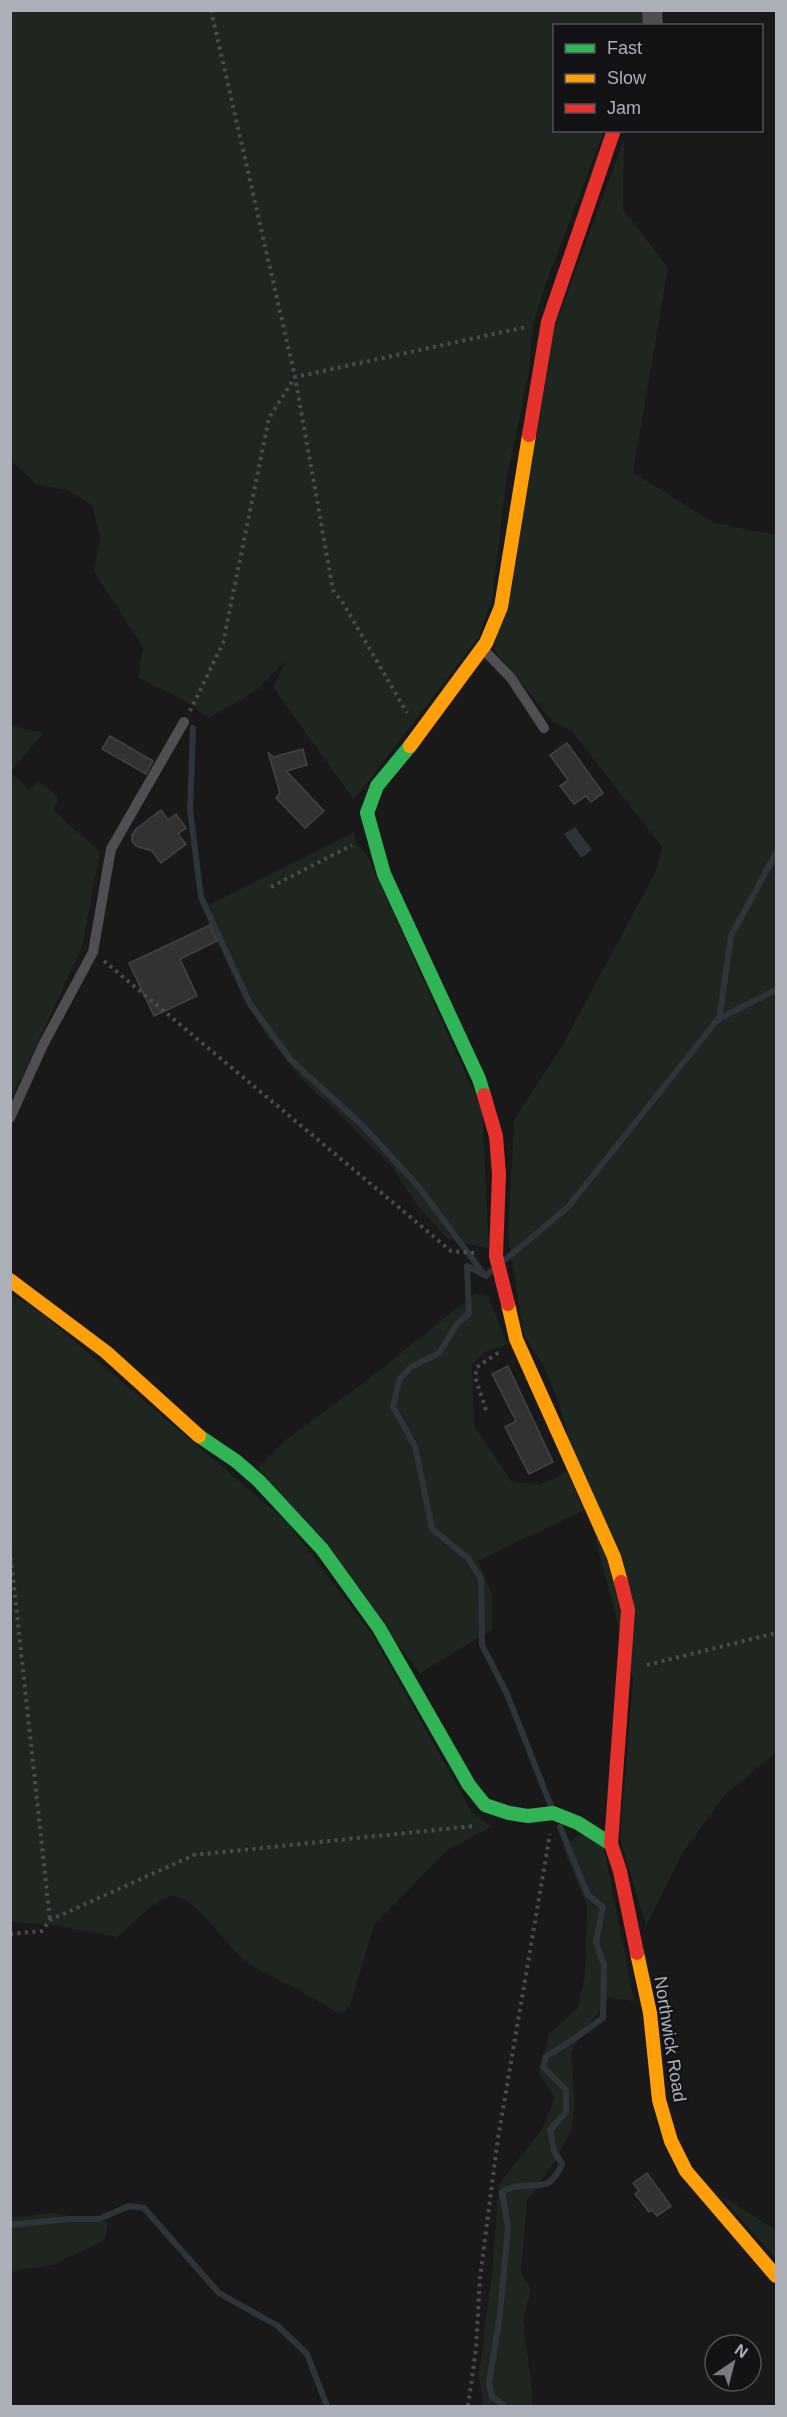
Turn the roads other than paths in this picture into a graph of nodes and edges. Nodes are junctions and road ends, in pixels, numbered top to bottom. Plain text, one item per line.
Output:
1 (613, 132) edge
2 (482, 648) junction
3 (184, 722) road end
4 (544, 728) dead end
5 (10, 1118) edge
6 (10, 1280) edge
7 (611, 1844) junction
8 (777, 2276) edge

1 - 2 street
2 - 4 lane
2 - 7 street
3 - 5 lane
6 - 7 street
7 - 8 street, Northwick Road

